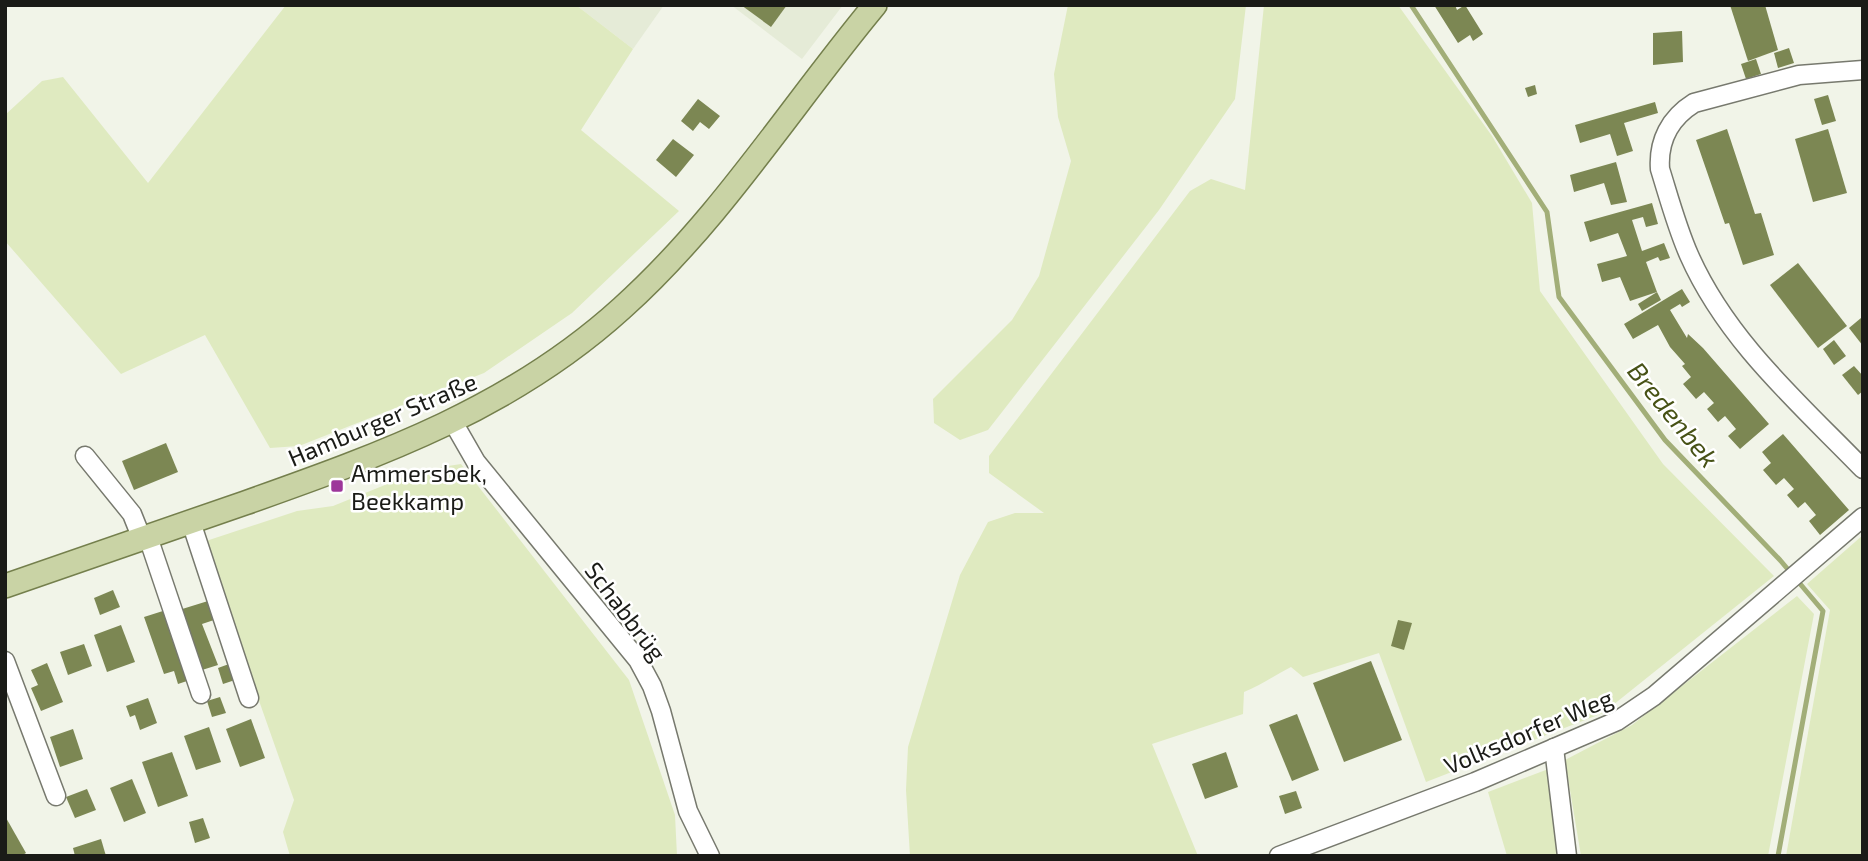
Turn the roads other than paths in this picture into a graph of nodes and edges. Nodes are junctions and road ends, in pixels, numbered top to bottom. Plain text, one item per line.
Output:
1 (875, 5) edge
2 (1863, 70) edge
3 (453, 422) junction
4 (85, 456) dead end
5 (1863, 469) edge
6 (1863, 517) edge
7 (191, 522) junction
8 (145, 538) junction
9 (5, 586) edge
10 (5, 661) edge
11 (201, 694) dead end
12 (249, 698) dead end
13 (1554, 748) junction
14 (56, 796) dead end
15 (710, 856) edge
16 (1279, 856) edge
17 (1567, 856) edge

1 - 3 main road, Hamburger Straße
2 - 5 street
3 - 7 main road, Hamburger Straße
3 - 15 street, Schabbrüg
4 - 8 street
6 - 13 street, Volksdorfer Weg
7 - 8 main road, Hamburger Straße
7 - 12 street
8 - 9 main road, Hamburger Straße
8 - 11 street
10 - 14 street
13 - 16 street, Volksdorfer Weg
13 - 17 street

